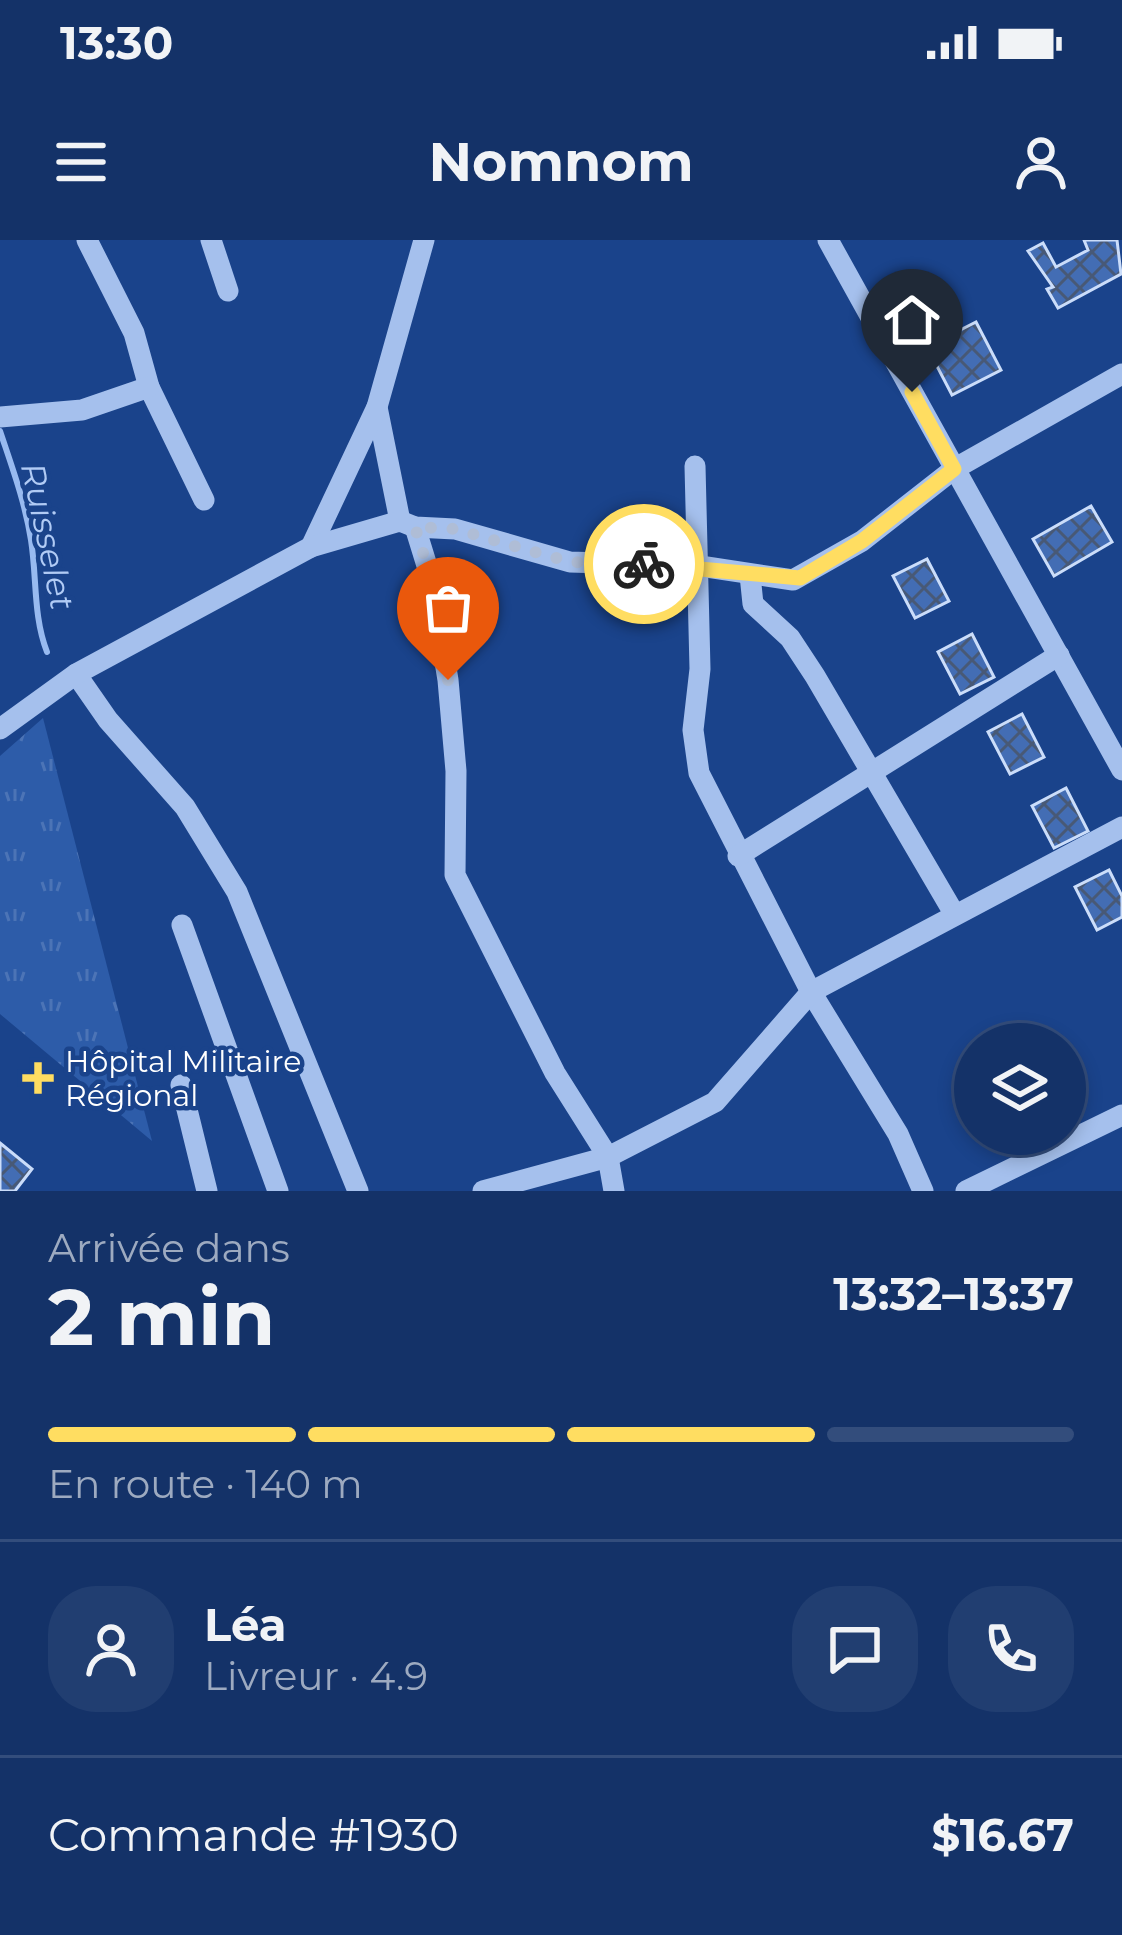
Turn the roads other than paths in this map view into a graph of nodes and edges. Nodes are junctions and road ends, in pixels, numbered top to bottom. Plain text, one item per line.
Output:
1 (88, 240) edge
2 (211, 240) edge
3 (424, 240) edge
4 (828, 240) edge
5 (228, 291) dead end
6 (1122, 374) edge
7 (149, 387) junction
8 (377, 407) junction
9 (0, 417) edge
10 (695, 466) dead end
11 (954, 469) junction
12 (204, 500) dead end
13 (408, 524) junction
14 (310, 547) junction
15 (700, 566) junction
16 (750, 574) junction
17 (1059, 655) junction
18 (76, 674) junction
19 (0, 729) edge
20 (1122, 770) edge
21 (874, 776) junction
22 (1122, 827) edge
23 (738, 856) junction
24 (955, 915) junction
25 (182, 925) dead end
26 (811, 992) junction
27 (181, 1085) dead end
28 (1122, 1114) edge
29 (608, 1157) junction
30 (207, 1191) edge
31 (278, 1191) edge
32 (358, 1191) edge
33 (483, 1191) edge
34 (614, 1191) edge
35 (923, 1191) edge
36 (966, 1191) edge

1 - 7 street
2 - 5 street
3 - 8 street
4 - 11 street
6 - 11 street
7 - 9 street
7 - 12 street
8 - 13 street
8 - 14 street
10 - 15 street
11 - 16 street
11 - 17 street
13 - 14 street
13 - 15 street
13 - 29 street
14 - 18 street
15 - 16 street
15 - 23 street
16 - 21 street
17 - 20 street
17 - 21 street
18 - 19 street
18 - 32 street
21 - 23 street
21 - 24 street
22 - 24 street
23 - 26 street
24 - 26 street
25 - 31 street
26 - 29 street
26 - 35 street
27 - 30 street
28 - 36 street
29 - 33 street
29 - 34 street

